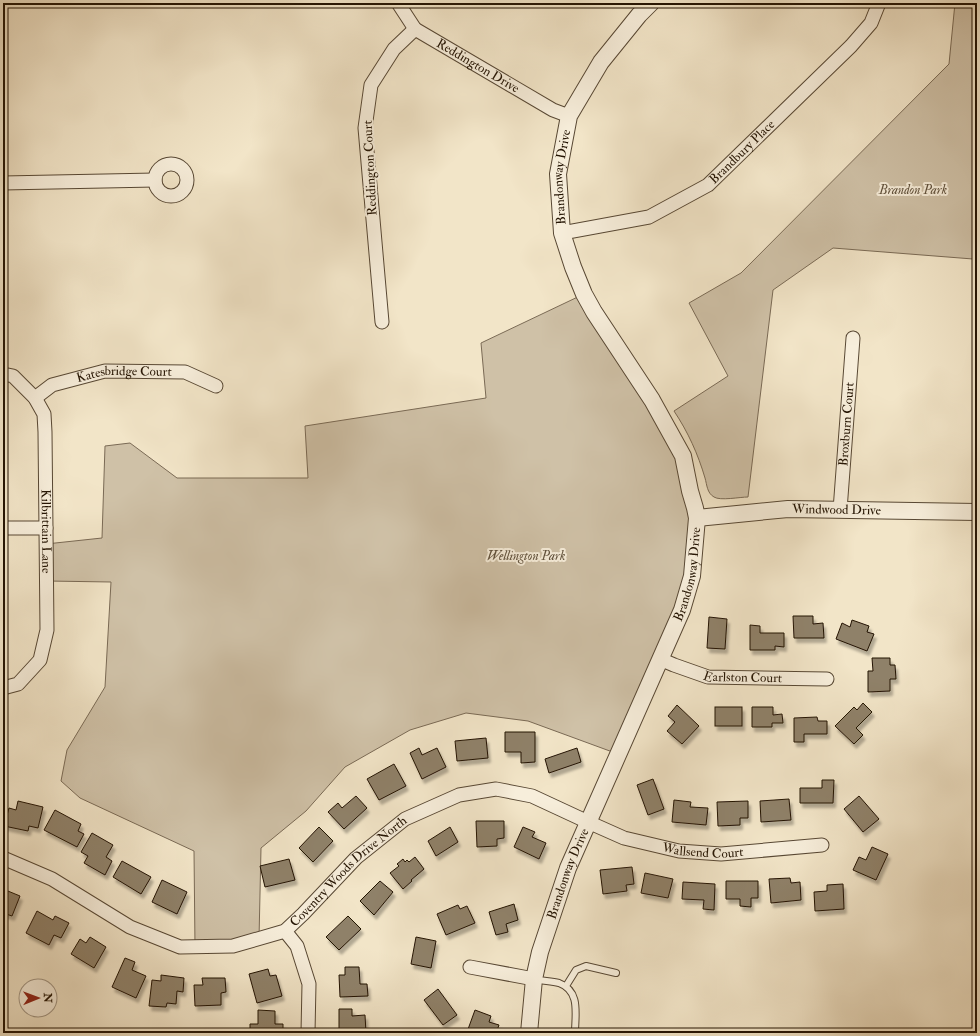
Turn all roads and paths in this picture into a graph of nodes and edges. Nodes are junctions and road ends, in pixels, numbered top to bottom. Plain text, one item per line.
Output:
1 (398, 3) edge
2 (651, 3) edge
3 (880, 3) edge
4 (415, 29) junction
5 (570, 116) junction
6 (155, 180) dead end
7 (3, 183) edge
8 (562, 233) junction
9 (382, 322) dead end
10 (853, 338) dead end
11 (3, 374) edge
12 (216, 386) dead end
13 (35, 398) junction
14 (840, 510) junction
15 (977, 512) edge
16 (697, 518) junction
17 (3, 528) edge
18 (46, 528) junction
19 (660, 659) junction
20 (827, 679) dead end
21 (3, 688) edge
22 (588, 822) junction
23 (822, 846) dead end
24 (3, 858) edge
25 (285, 931) junction
26 (470, 968) dead end
27 (616, 973) dead end
28 (534, 979) junction
29 (566, 986) junction
30 (308, 1033) edge
31 (529, 1033) edge
32 (575, 1033) edge

1 - 4 street, Reddington Drive
2 - 5 street, Brandonway Drive
3 - 8 street, Brandbury Place
4 - 5 street, Reddington Drive
4 - 9 street, Reddington Court
5 - 8 street, Brandonway Drive
6 - 7 street
8 - 16 street, Brandonway Drive
10 - 14 street, Broxburn Court
11 - 13 street, Kilbrittain Lane
12 - 13 street, Katesbridge Court
13 - 18 street, Kilbrittain Lane
14 - 15 street, Windwood Drive
14 - 16 street, Windwood Drive
16 - 19 street, Brandonway Drive
17 - 18 street
18 - 21 street, Kilbrittain Lane
19 - 20 street, Earlston Court
19 - 22 street, Brandonway Drive
22 - 23 street, Wallsend Court
22 - 25 street, Coventry Woods Drive North
22 - 28 street, Brandonway Drive
24 - 25 street, Coventry Woods Drive North
25 - 30 street
26 - 28 street
27 - 29 lane
28 - 29 lane
28 - 31 street, Brandonway Drive
29 - 32 lane

